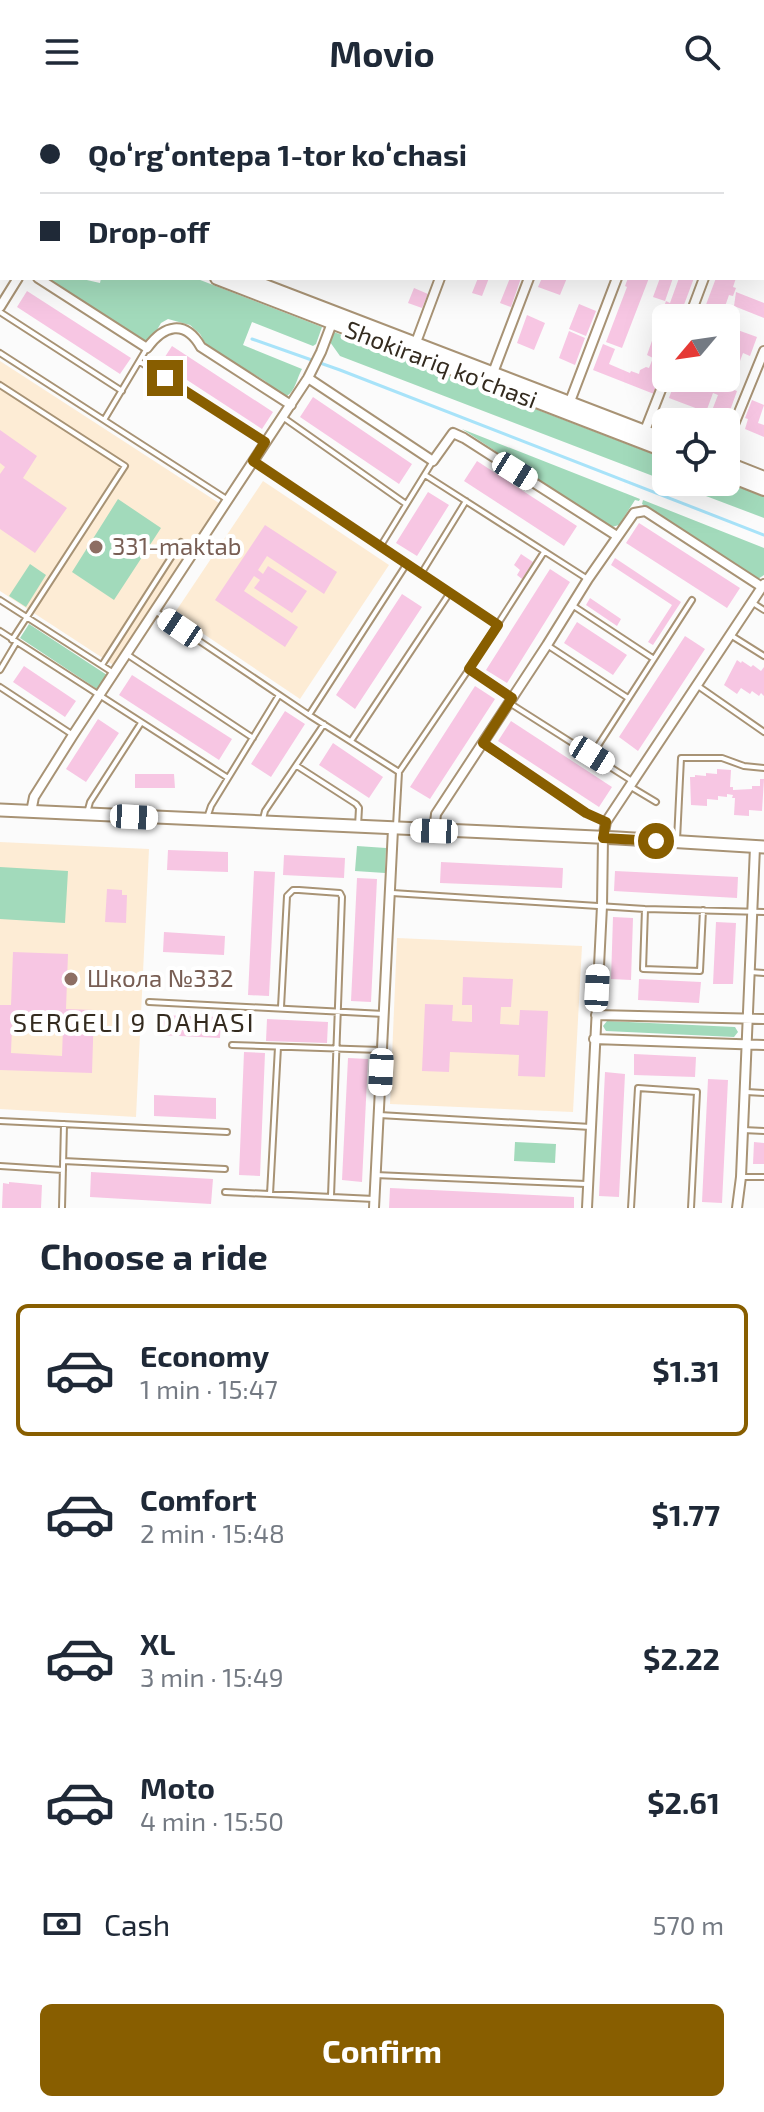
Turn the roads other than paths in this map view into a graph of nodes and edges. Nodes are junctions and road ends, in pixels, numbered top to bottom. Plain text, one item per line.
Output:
1 (17, 280) edge
2 (41, 280) edge
3 (222, 280) edge
4 (249, 280) edge
5 (439, 280) edge
6 (528, 280) edge
7 (616, 280) edge
8 (703, 280) edge
9 (694, 304) edge
10 (0, 310) edge
11 (332, 323) junction
12 (147, 348) junction
13 (413, 348) junction
14 (764, 351) edge
15 (0, 353) edge
16 (140, 362) junction
17 (310, 373) junction
18 (492, 378) junction
19 (0, 385) edge
20 (122, 391) junction
21 (660, 392) edge
22 (291, 405) junction
23 (567, 408) junction
24 (740, 410) edge
25 (283, 417) junction
26 (104, 420) junction
27 (643, 437) junction
28 (652, 438) edge
29 (265, 442) junction
30 (652, 442) edge
31 (253, 461) junction
32 (433, 461) junction
33 (740, 469) edge
34 (425, 475) junction
35 (764, 478) edge
36 (740, 480) edge
37 (764, 489) edge
38 (228, 500) junction
39 (466, 501) junction
40 (406, 504) junction
41 (617, 536) junction
42 (181, 542) dead end
43 (380, 547) junction
44 (544, 552) junction
45 (406, 565) junction
46 (421, 574) junction
47 (588, 579) junction
48 (763, 586) edge
49 (449, 594) junction
50 (0, 600) edge
51 (692, 600) dead end
52 (753, 603) junction
53 (572, 605) junction
54 (764, 610) edge
55 (155, 611) junction
56 (27, 618) junction
57 (498, 625) junction
58 (0, 631) edge
59 (731, 635) junction
60 (14, 642) junction
61 (547, 645) junction
62 (126, 654) junction
63 (764, 656) edge
64 (654, 659) junction
65 (102, 665) junction
66 (469, 669) junction
67 (0, 670) edge
68 (114, 673) junction
69 (698, 686) junction
70 (0, 687) edge
71 (279, 695) junction
72 (99, 696) junction
73 (628, 698) junction
74 (511, 701) junction
75 (309, 715) junction
76 (141, 723) junction
77 (324, 724) junction
78 (764, 732) edge
79 (73, 735) junction
80 (253, 738) junction
81 (351, 741) junction
82 (483, 743) junction
83 (592, 755) junction
84 (297, 766) junction
85 (764, 768) edge
86 (399, 772) junction
87 (228, 778) junction
88 (632, 784) junction
89 (656, 802) dead end
90 (0, 810) edge
91 (31, 812) junction
92 (87, 815) junction
93 (206, 821) junction
94 (606, 822) junction
95 (262, 823) junction
96 (358, 828) junction
97 (394, 829) junction
98 (434, 831) junction
99 (603, 838) junction
100 (677, 843) junction
101 (760, 847) edge
102 (390, 892) junction
103 (602, 906) junction
104 (645, 909) junction
105 (703, 910) junction
106 (752, 911) junction
107 (764, 912) edge
108 (750, 972) junction
109 (764, 973) edge
110 (149, 1002) dead end
111 (281, 1007) junction
112 (337, 1011) junction
113 (384, 1014) junction
114 (596, 1015) junction
115 (748, 1018) junction
116 (764, 1019) edge
117 (594, 1039) junction
118 (747, 1044) junction
119 (232, 1045) dead end
120 (764, 1045) edge
121 (278, 1047) junction
122 (336, 1048) junction
123 (383, 1050) junction
124 (744, 1091) junction
125 (764, 1093) edge
126 (379, 1115) junction
127 (0, 1121) edge
128 (64, 1124) junction
129 (591, 1127) junction
130 (743, 1130) junction
131 (764, 1131) edge
132 (227, 1132) dead end
133 (63, 1161) junction
134 (0, 1166) edge
135 (225, 1169) dead end
136 (63, 1170) junction
137 (375, 1175) junction
138 (741, 1177) junction
139 (764, 1177) edge
140 (589, 1184) junction
141 (225, 1192) dead end
142 (270, 1194) junction
143 (331, 1196) junction
144 (374, 1204) edge
145 (62, 1208) edge
146 (587, 1208) edge
147 (631, 1208) edge
148 (691, 1208) edge
149 (737, 1208) edge

1 - 10 street
2 - 12 street
3 - 11 main road, Shokirariq ko'chasi
4 - 13 main road, Shokirariq ko'chasi
5 - 13 street
6 - 18 street
7 - 23 street
8 - 9 street
10 - 20 lane
11 - 13 main road, Shokirariq ko'chasi
11 - 17 street
12 - 16 lane
12 - 22 street
13 - 18 main road, Shokirariq ko'chasi
14 - 24 street
15 - 26 lane
16 - 20 lane
16 - 29 lane
17 - 22 street
17 - 32 street
18 - 23 main road, Shokirariq ko'chasi
19 - 56 lane
20 - 26 lane
21 - 27 street
22 - 25 street
23 - 27 main road, Shokirariq ko'chasi
25 - 29 street
25 - 40 lane
26 - 38 lane
27 - 28 main road, Shokirariq ko'chasi
27 - 30 main road, Shokirariq ko'chasi
29 - 31 street
31 - 38 street
31 - 43 lane
32 - 34 lane
32 - 41 street
33 - 35 main road
34 - 39 lane
34 - 40 lane
36 - 37 main road
38 - 55 street
39 - 44 lane
39 - 46 lane
40 - 43 lane
41 - 47 street
41 - 48 street
42 - 65 lane
43 - 45 lane
44 - 47 lane
44 - 57 lane
45 - 46 lane
45 - 75 lane
46 - 49 lane
47 - 53 street
48 - 52 street
49 - 57 lane
49 - 81 lane
50 - 56 lane
51 - 64 lane
52 - 54 lane
52 - 59 street
53 - 61 street
53 - 64 lane
55 - 62 street
55 - 71 lane
56 - 60 lane
56 - 65 lane
57 - 66 lane
58 - 60 lane
59 - 63 lane
59 - 69 street
60 - 67 lane
60 - 72 lane
61 - 73 lane
61 - 74 street
62 - 68 street
62 - 80 lane
64 - 73 lane
65 - 68 lane
66 - 74 lane
66 - 86 lane
68 - 72 street
69 - 78 lane
69 - 88 street
70 - 79 lane
71 - 75 lane
71 - 80 lane
72 - 76 lane
72 - 79 street
73 - 83 lane
74 - 82 street
74 - 83 lane
75 - 77 lane
76 - 87 lane
76 - 92 lane
77 - 81 lane
77 - 84 lane
79 - 91 street
80 - 87 lane
81 - 86 lane
82 - 94 lane
82 - 98 street
83 - 88 lane
84 - 95 lane
84 - 96 lane
85 - 100 lane
86 - 97 lane
87 - 93 lane
88 - 89 lane
88 - 94 street
90 - 91 street
91 - 92 street
92 - 93 street
93 - 95 street
94 - 99 street
95 - 96 street
96 - 97 street
97 - 98 street
97 - 102 street
98 - 99 street
99 - 100 street
99 - 103 street
100 - 101 street
101 - 106 street
102 - 103 lane
102 - 113 street
103 - 104 lane
103 - 114 street
104 - 105 lane
104 - 105 lane
105 - 106 lane
106 - 107 lane
106 - 108 street
108 - 109 lane
108 - 115 street
110 - 111 lane
111 - 112 lane
111 - 112 lane
112 - 113 lane
112 - 122 lane
113 - 123 street
114 - 115 street
114 - 117 street
115 - 116 street
115 - 118 street
117 - 118 street
117 - 129 street
118 - 120 street
118 - 124 street
119 - 121 lane
121 - 122 lane
121 - 142 lane
122 - 123 lane
122 - 143 lane
123 - 126 street
124 - 125 lane
124 - 130 street
126 - 129 lane
126 - 137 street
127 - 128 lane
128 - 132 lane
128 - 133 lane
129 - 140 street
130 - 131 lane
130 - 138 street
133 - 135 lane
133 - 136 lane
134 - 136 lane
136 - 145 lane
137 - 140 lane
137 - 144 street
138 - 139 lane
138 - 149 street
140 - 146 street
141 - 142 lane
142 - 143 lane
143 - 144 lane
147 - 148 lane

